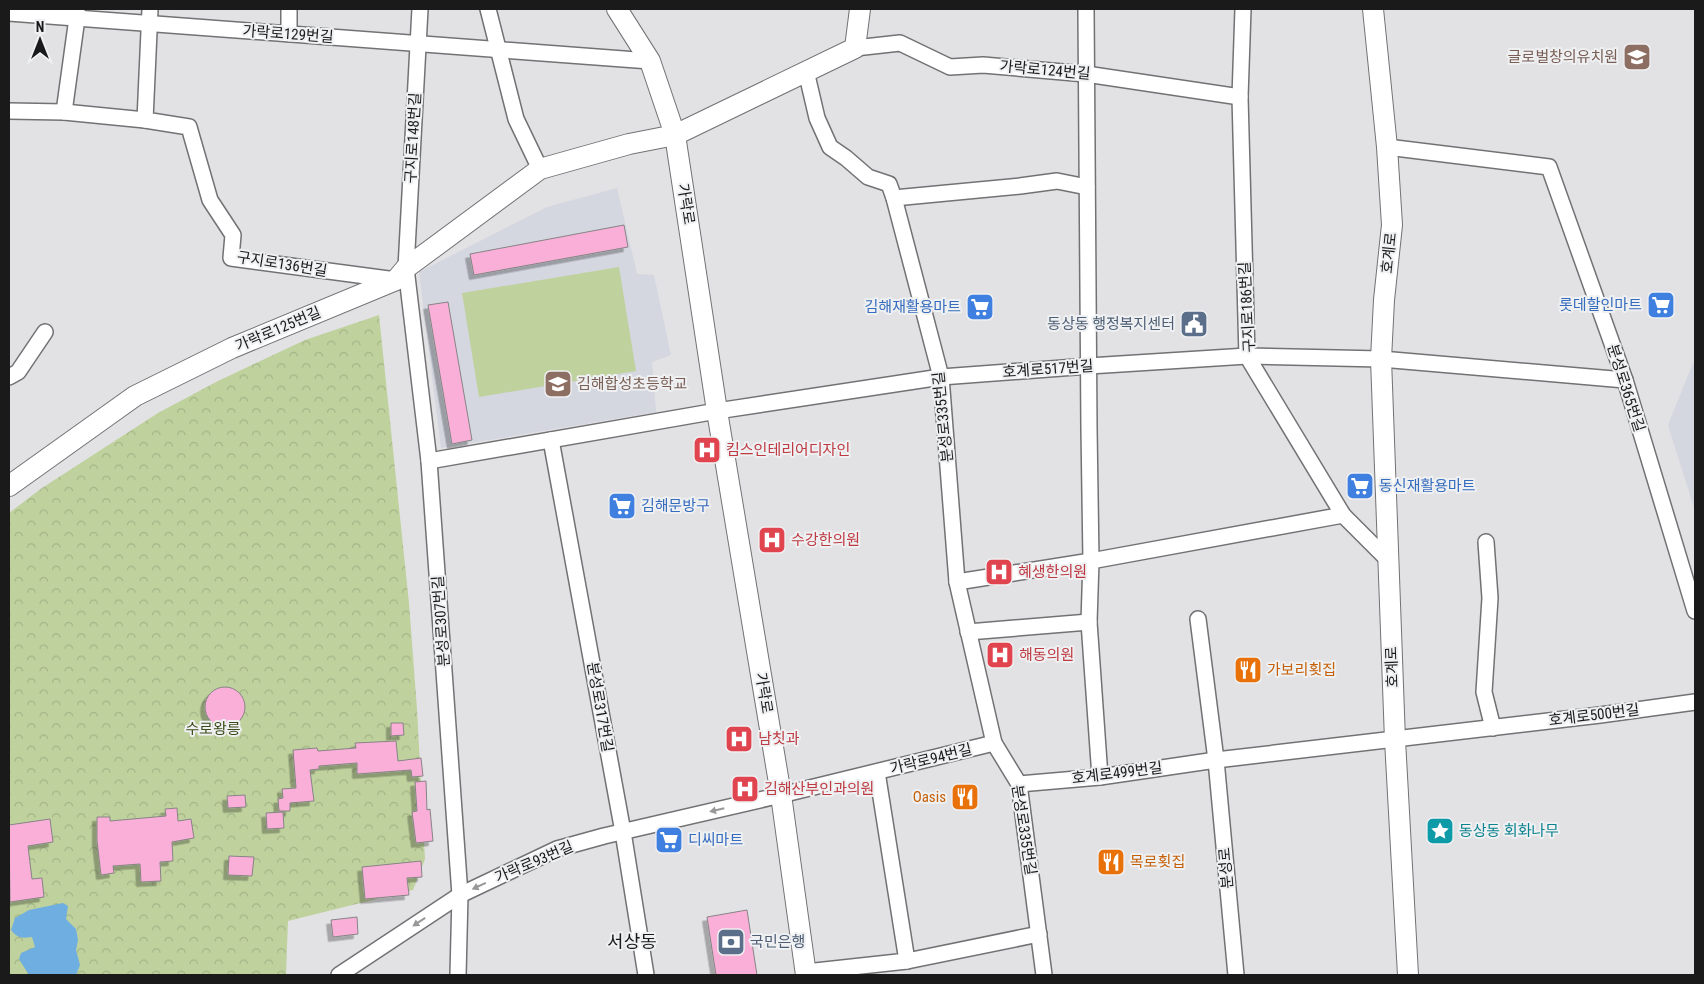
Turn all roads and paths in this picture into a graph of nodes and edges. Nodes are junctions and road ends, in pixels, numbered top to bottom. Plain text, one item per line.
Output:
1 (288, 9) edge
2 (420, 9) edge
3 (488, 9) edge
4 (617, 9) edge
5 (860, 9) edge
6 (1086, 9) edge
7 (1243, 9) edge
8 (1373, 9) edge
9 (9, 13) edge
10 (77, 13) edge
11 (149, 16) edge
12 (289, 34) junction
13 (418, 44) junction
14 (855, 48) junction
15 (500, 50) junction
16 (650, 61) junction
17 (806, 71) junction
18 (1086, 74) junction
19 (1240, 97) junction
20 (9, 111) edge
21 (64, 112) junction
22 (145, 120) junction
23 (675, 136) junction
24 (1387, 147) junction
25 (540, 169) junction
26 (1087, 187) junction
27 (894, 198) junction
28 (401, 274) junction
29 (45, 332) dead end
30 (1246, 356) junction
31 (1381, 359) junction
32 (1089, 366) junction
33 (9, 377) edge
34 (941, 377) junction
35 (1625, 380) junction
36 (718, 411) junction
37 (551, 440) junction
38 (429, 461) junction
39 (12, 481) edge
40 (1343, 515) junction
41 (1486, 542) dead end
42 (1092, 561) junction
43 (1389, 561) junction
44 (957, 582) junction
45 (1695, 611) edge
46 (1198, 619) dead end
47 (1089, 622) junction
48 (968, 632) junction
49 (1695, 702) edge
50 (1493, 728) junction
51 (1395, 740) junction
52 (994, 743) junction
53 (1216, 760) junction
54 (877, 772) junction
55 (1100, 777) junction
56 (1019, 784) junction
57 (781, 796) junction
58 (623, 832) junction
59 (460, 895) junction
60 (1039, 934) junction
61 (907, 961) junction
62 (806, 974) edge
63 (338, 975) edge
64 (458, 975) edge
65 (646, 975) edge
66 (1044, 975) edge
67 (1236, 975) edge
68 (1408, 975) edge

1 - 12 street
2 - 13 street, 구지로148번길
3 - 15 street
4 - 16 street, 가락로
5 - 14 street
6 - 18 street
7 - 19 street, 구지로186번길
8 - 24 street, 호계로
9 - 10 street, 가락로129번길
10 - 11 street, 가락로129번길
10 - 21 street
11 - 12 street, 가락로129번길
11 - 22 street
12 - 13 street, 가락로129번길
13 - 15 street, 가락로129번길
13 - 28 street, 구지로148번길
14 - 17 street, 가락로124번길
14 - 18 street, 가락로124번길
15 - 16 street, 가락로129번길
15 - 25 street
16 - 23 street, 가락로
17 - 23 street, 가락로124번길
17 - 27 street, 분성로335번길
18 - 19 street, 가락로124번길
18 - 26 street
19 - 30 street, 구지로186번길
20 - 21 street, 구지로136번길
21 - 22 street, 구지로136번길
22 - 28 street, 구지로136번길
23 - 25 street, 가락로125번길
23 - 36 street, 가락로
24 - 31 street, 호계로
24 - 35 street, 분성로365번길
25 - 28 street, 가락로125번길
26 - 27 street
26 - 32 street
27 - 34 street, 분성로335번길
28 - 38 street, 분성로307번길
28 - 39 street, 가락로125번길
29 - 33 street
30 - 31 street, 호계로517번길
30 - 32 street, 호계로517번길
30 - 40 street, 구지로186번길
31 - 35 street
31 - 43 street, 호계로
32 - 34 street, 호계로517번길
32 - 42 street
34 - 36 street, 호계로517번길
34 - 44 street, 분성로335번길
35 - 45 street, 분성로365번길
36 - 37 street
36 - 57 street, 가락로
37 - 38 street
37 - 58 street, 분성로317번길
38 - 59 street, 분성로307번길
40 - 42 street
40 - 43 street, 구지로186번길
41 - 50 street
42 - 44 street
42 - 47 street
43 - 51 street, 호계로
44 - 48 street, 분성로335번길
46 - 53 street
47 - 48 street
47 - 55 street
48 - 52 street, 분성로335번길
49 - 50 street, 호계로500번길
50 - 51 street, 호계로500번길
51 - 53 street, 호계로499번길
51 - 68 street, 호계로
52 - 54 street, 가락로94번길
52 - 56 street, 분성로335번길
53 - 55 street, 호계로499번길
53 - 67 street, 분성로
54 - 57 street, 가락로94번길
54 - 61 street
55 - 56 street, 호계로499번길
56 - 60 street, 분성로335번길
57 -> 58 street, 가락로93번길
57 - 62 street, 가락로
58 -> 59 street, 가락로93번길
58 - 65 street, 분성로317번길
59 -> 63 street, 가락로93번길
59 - 64 street, 분성로307번길
60 - 61 street
60 - 66 street, 분성로335번길
61 - 62 street

